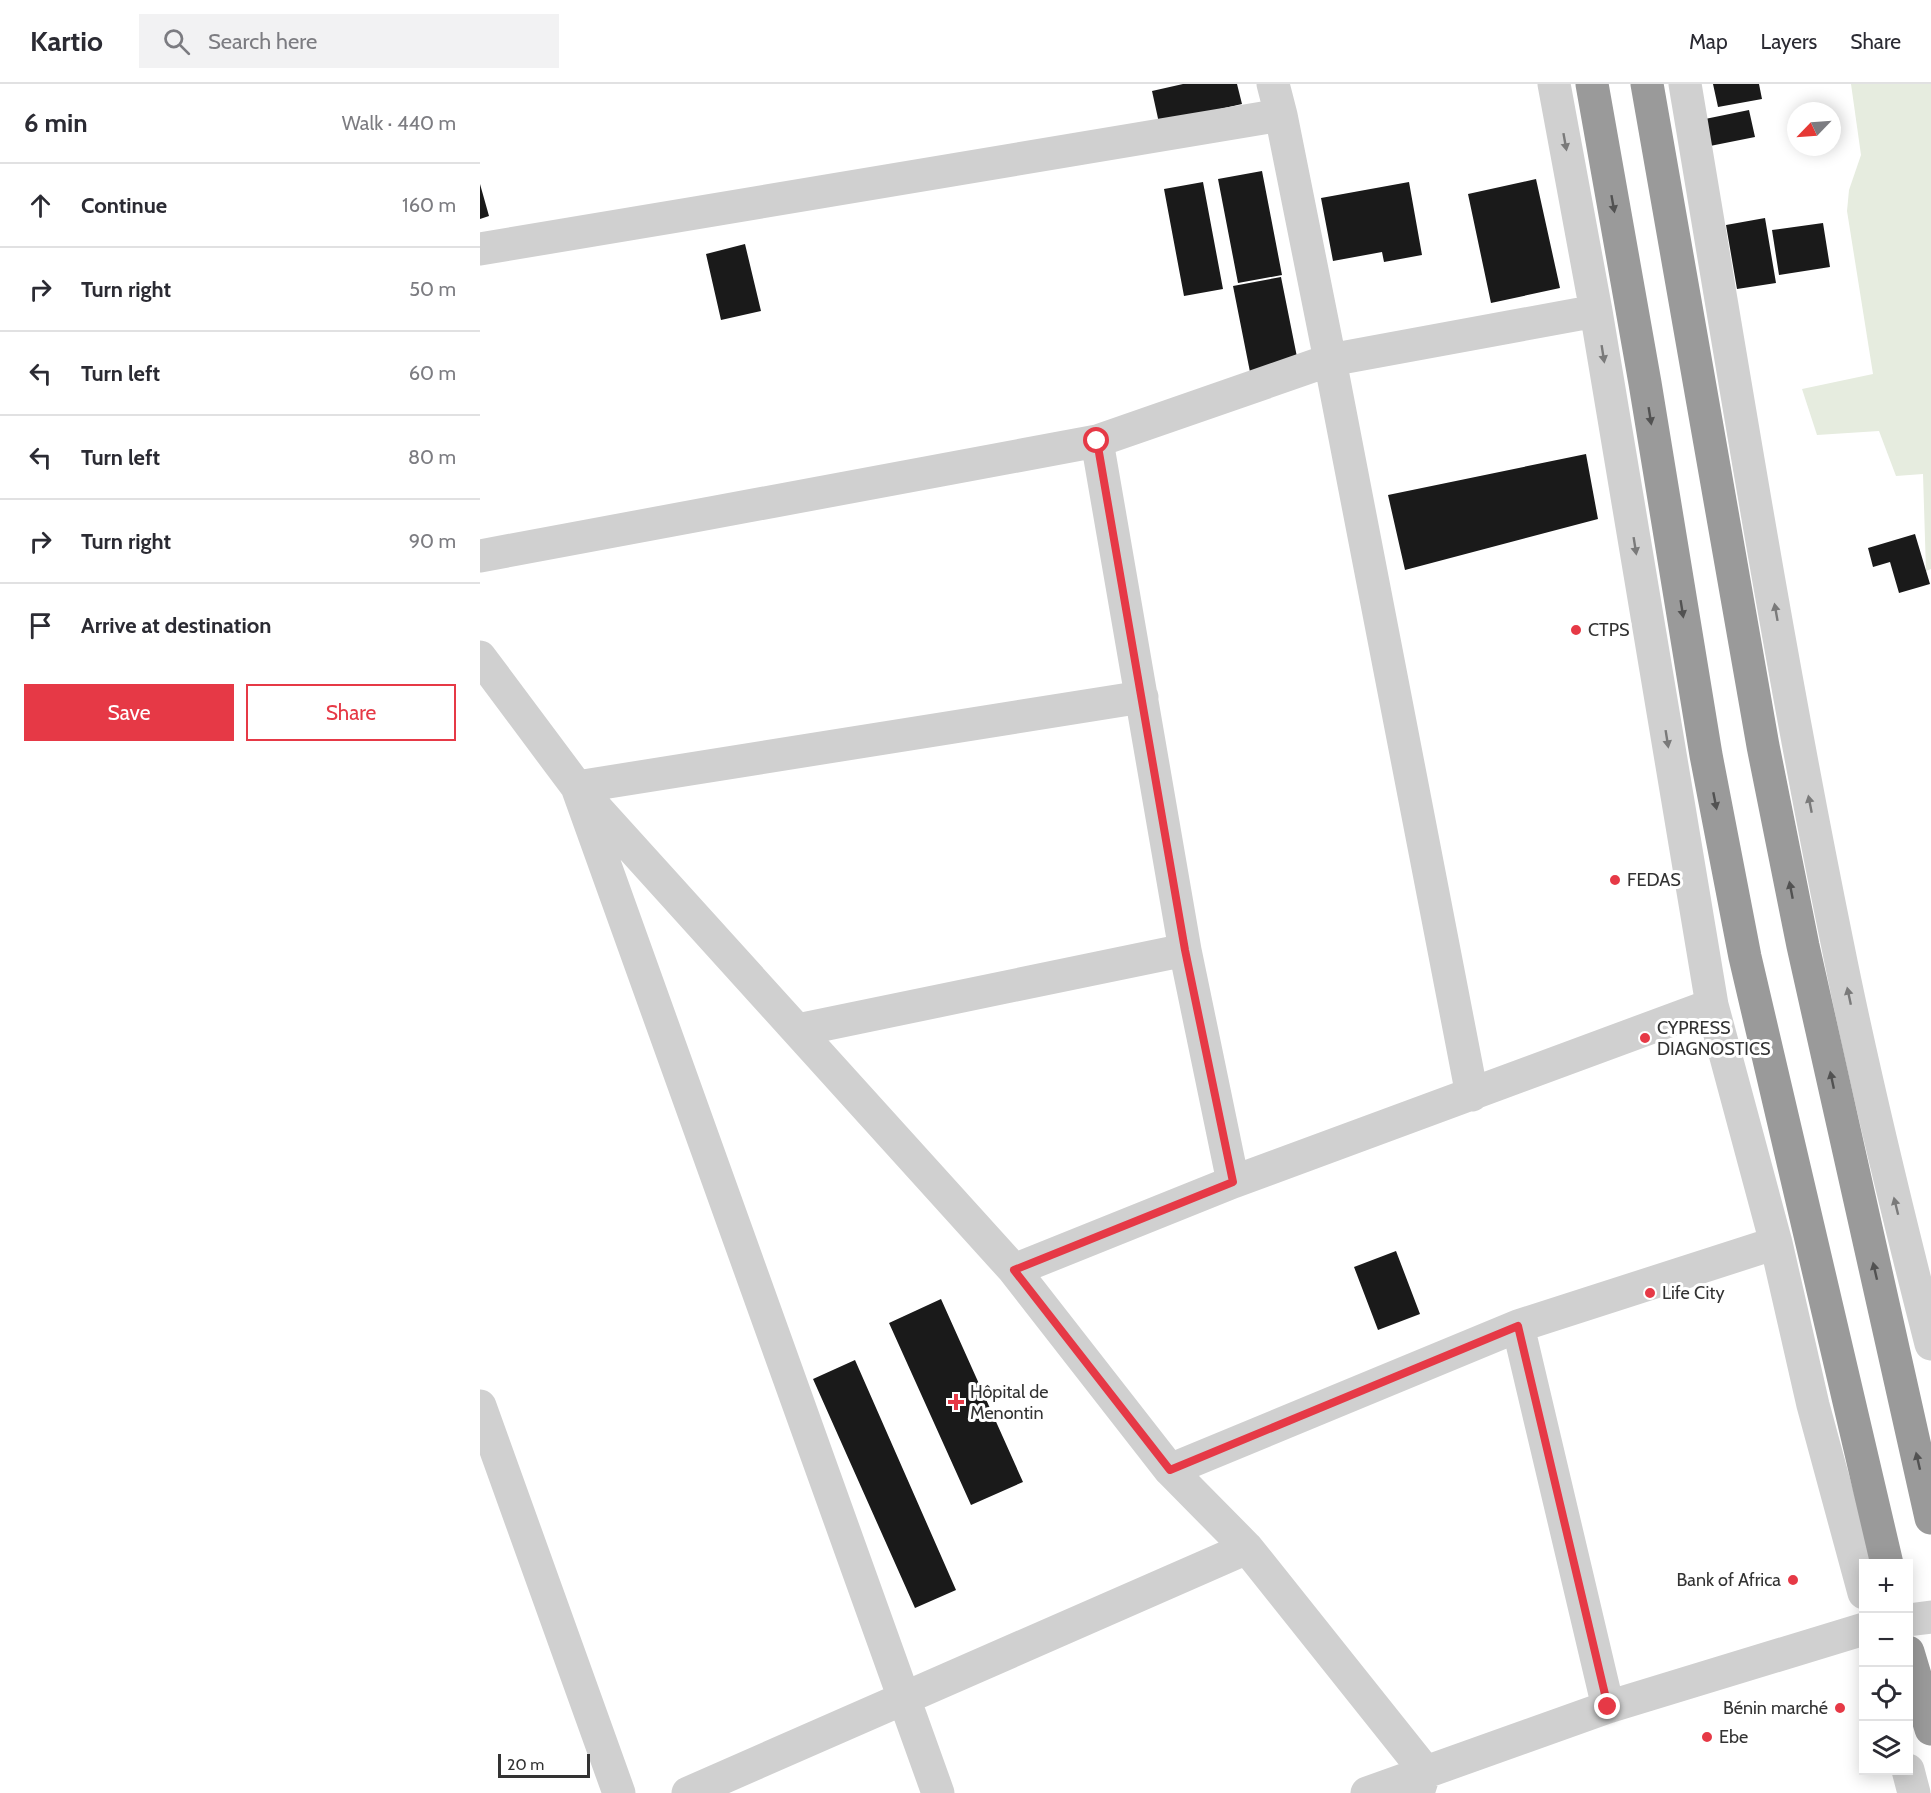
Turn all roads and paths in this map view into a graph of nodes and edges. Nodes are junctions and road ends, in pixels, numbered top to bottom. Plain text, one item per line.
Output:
1 (1273, 84) edge
2 (1554, 84) edge
3 (1592, 84) edge
4 (1647, 84) edge
5 (1685, 84) edge
6 (1281, 115) junction
7 (480, 249) edge
8 (1596, 311) junction
9 (1330, 360) junction
10 (1097, 441) junction
11 (480, 556) edge
12 (480, 657) edge
13 (1142, 697) junction
14 (577, 787) junction
15 (1185, 950) junction
16 (1712, 1005) junction
17 (798, 1030) junction
18 (1472, 1095) junction
19 (1233, 1182) junction
20 (1776, 1243) junction
21 (1014, 1270) junction
22 (1518, 1326) junction
23 (1931, 1344) edge
24 (480, 1406) edge
25 (1170, 1470) junction
26 (1931, 1518) edge
27 (1247, 1548) junction
28 (1886, 1559) edge
29 (1859, 1578) edge
30 (1931, 1617) edge
31 (1913, 1619) edge
32 (1859, 1630) edge
33 (1912, 1667) edge
34 (903, 1698) junction
35 (1608, 1707) junction
36 (1931, 1730) edge
37 (1909, 1775) edge
38 (1421, 1782) edge
39 (619, 1793) edge
40 (688, 1793) edge
41 (938, 1793) edge
42 (1367, 1793) edge
43 (1914, 1793) edge

1 - 6 street
2 -> 8 street
3 -> 28 highway
26 -> 4 highway
23 -> 5 street
6 - 7 street
6 - 9 street
8 - 9 street
8 -> 16 street
9 - 10 street
9 - 18 street
10 - 11 street
10 - 13 street
12 - 14 street
13 - 14 street
13 - 15 street
14 - 17 street
14 - 34 street
15 - 17 street
15 - 19 street
16 - 18 street
16 - 20 street
17 - 21 street
18 - 19 street
19 - 21 street
20 - 22 street
20 - 29 street
21 - 25 street
22 - 25 street
22 - 35 street
24 - 39 street
25 - 27 street
27 - 34 street
27 - 38 street
30 - 31 street
32 - 35 street
33 - 36 highway
34 - 40 street
34 - 41 street
35 - 38 street
37 - 43 street
38 - 42 street

